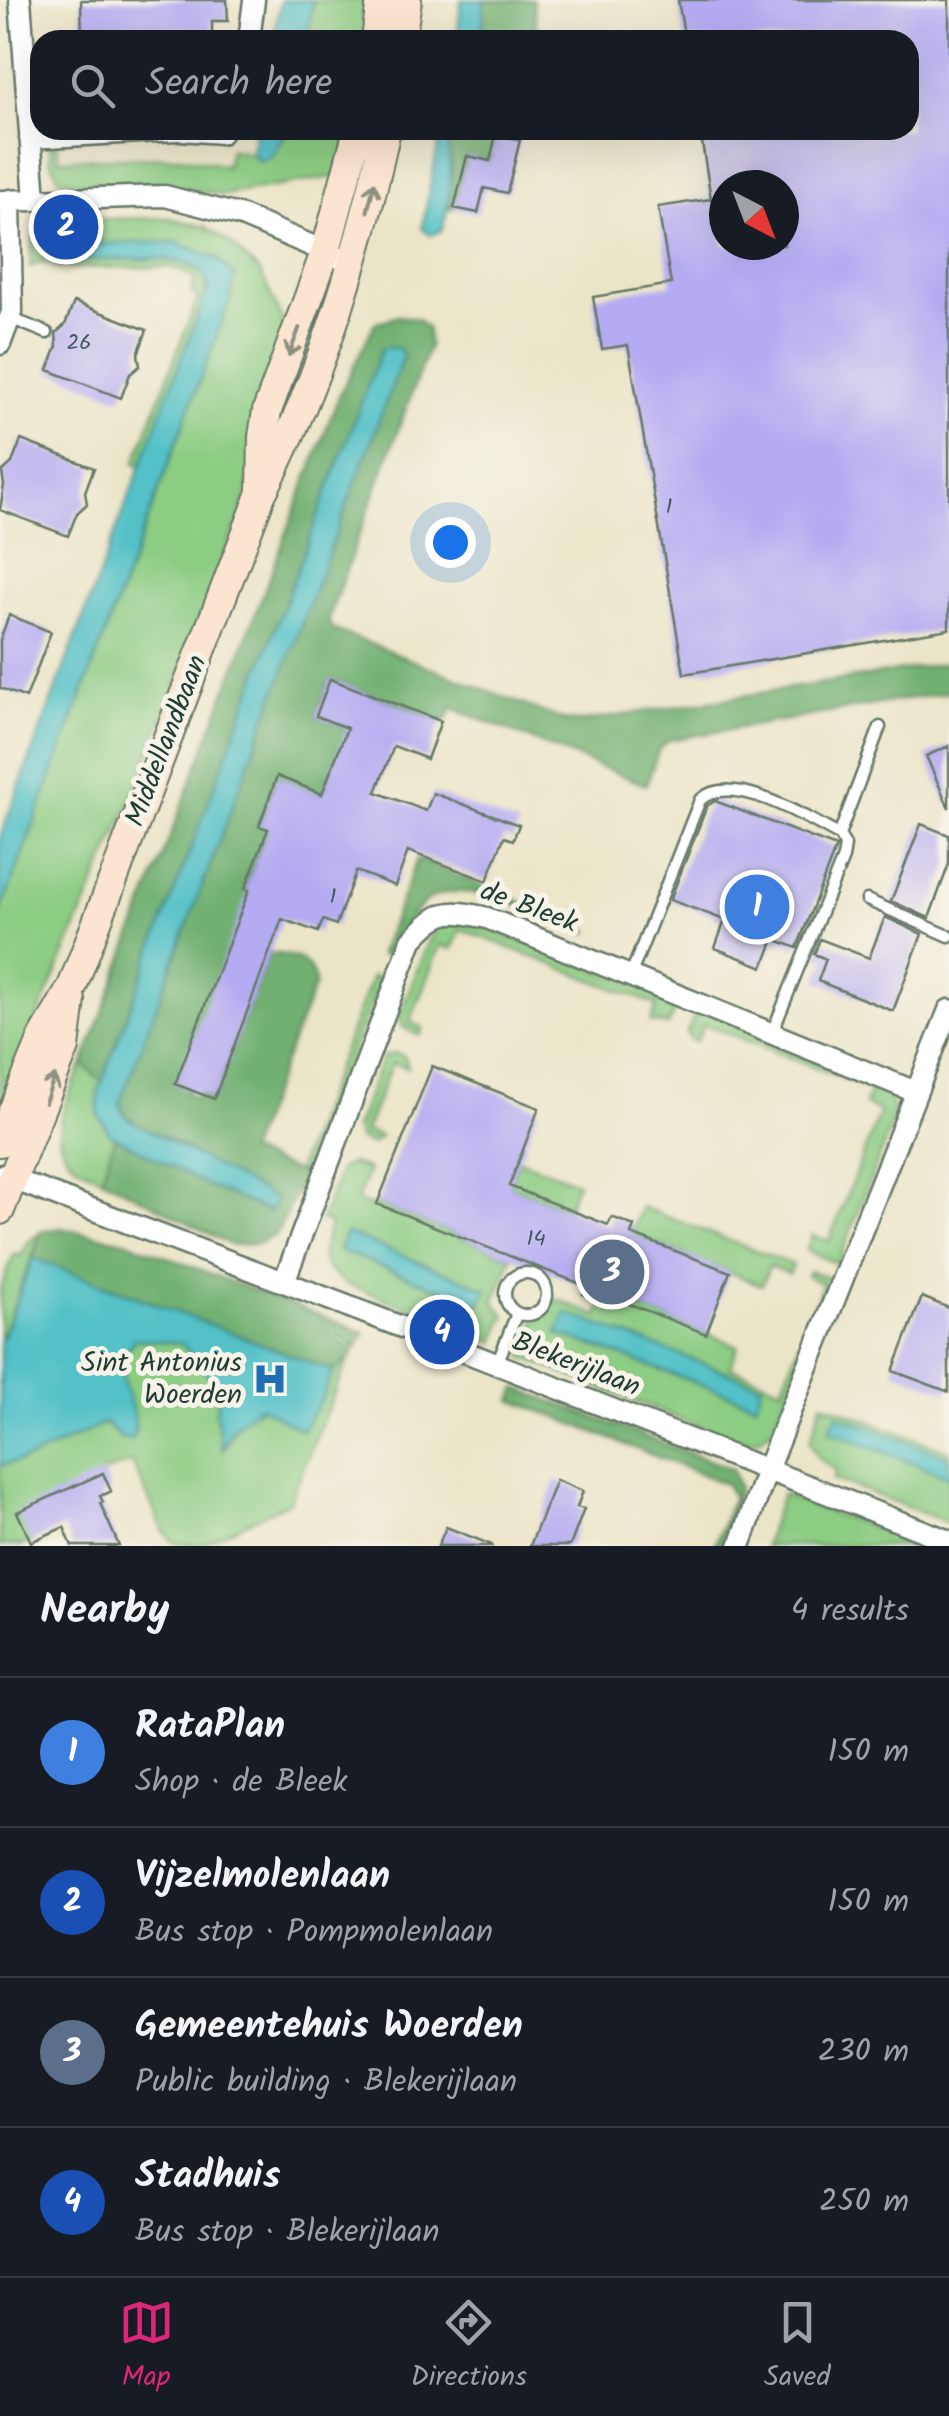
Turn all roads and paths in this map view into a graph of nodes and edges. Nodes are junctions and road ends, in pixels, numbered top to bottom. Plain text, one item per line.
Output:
1 (20, 0) edge
2 (254, 0) edge
3 (381, 0) edge
4 (407, 0) edge
5 (250, 30) edge
6 (377, 30) edge
7 (402, 30) edge
8 (30, 138) edge
9 (30, 140) edge
10 (355, 140) edge
11 (384, 140) edge
12 (35, 199) junction
13 (5, 201) edge
14 (326, 250) junction
15 (354, 264) junction
16 (10, 318) junction
17 (47, 333) dead end
18 (0, 344) edge
19 (262, 495) junction
20 (880, 727) dead end
21 (839, 835) junction
22 (867, 900) dead end
23 (949, 936) edge
24 (631, 974) junction
25 (72, 986) junction
26 (949, 1010) edge
27 (771, 1034) junction
28 (916, 1092) junction
29 (0, 1142) edge
30 (7, 1177) edge
31 (0, 1210) edge
32 (284, 1282) junction
33 (517, 1313) junction
34 (497, 1364) junction
35 (766, 1470) junction
36 (949, 1541) edge
37 (740, 1546) edge

1 - 8 street
2 - 5 street
3 - 6 main road
4 - 7 main road
9 - 12 street
10 - 14 main road, Middellandbaan
15 -> 11 main road, Middellandbaan
12 - 13 street
12 - 14 street
13 - 16 street
14 - 15 street
14 -> 19 main road, Middellandbaan
15 - 19 main road, Middellandbaan
16 - 17 lane
16 - 18 street
19 - 25 main road, Middellandbaan
20 - 21 lane
21 - 24 lane
21 - 27 lane
22 - 23 lane
24 - 27 street, de Bleek
24 - 32 street, de Bleek
25 - 29 main road, Middellandbaan
30 -> 25 main road, Middellandbaan
26 - 28 street
27 - 28 street, de Bleek
28 - 35 street
30 - 31 main road, Middellandbaan
30 - 32 street, Blekerijlaan
32 - 34 street, Blekerijlaan
33 - 33 lane
33 - 34 lane
34 - 35 street, Blekerijlaan
35 - 36 street, Blekerijlaan
35 - 37 street

